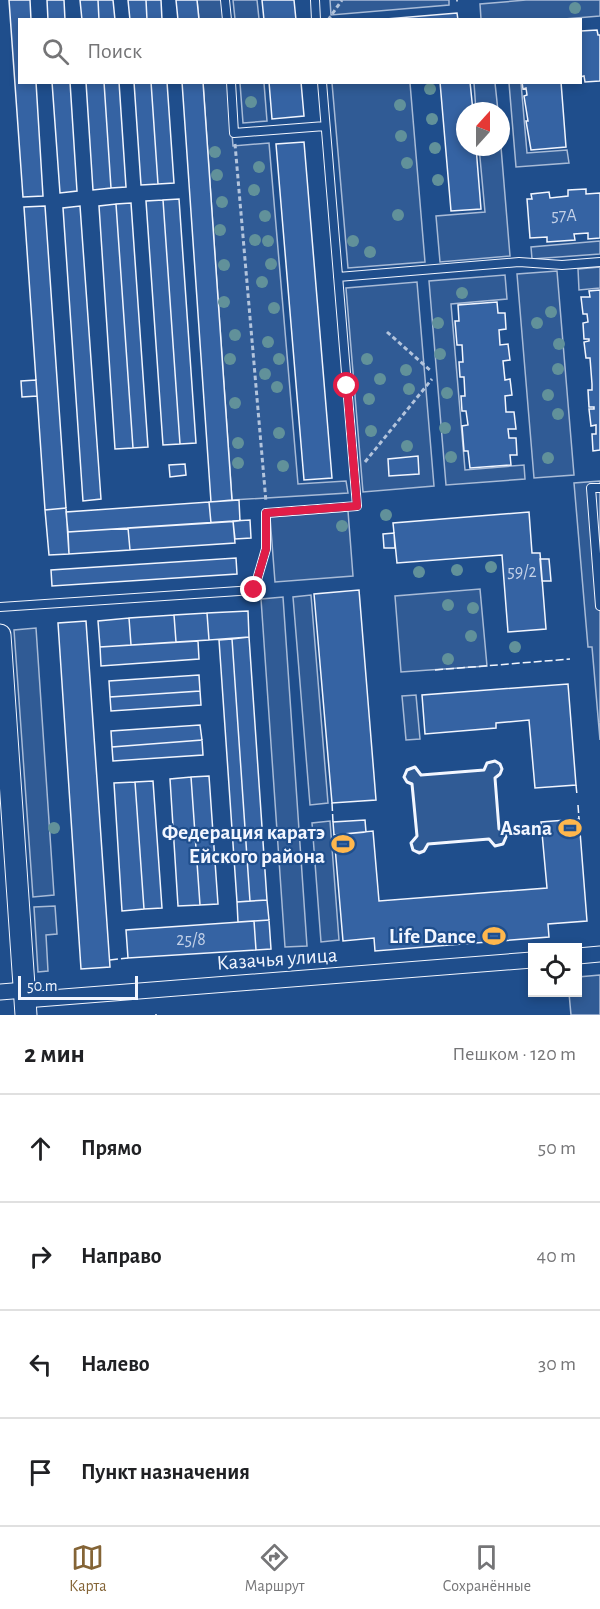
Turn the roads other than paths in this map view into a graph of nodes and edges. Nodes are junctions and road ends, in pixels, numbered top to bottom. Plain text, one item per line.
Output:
1 (225, 0) edge
2 (315, 0) edge
3 (227, 18) edge
4 (316, 18) edge
5 (231, 84) edge
6 (322, 84) edge
7 (325, 126) junction
8 (600, 262) edge
9 (338, 277) junction
10 (600, 488) edge
11 (600, 606) edge
12 (0, 607) edge
13 (0, 635) edge
14 (3, 729) edge
15 (600, 954) edge
16 (582, 956) edge
17 (528, 960) edge
18 (0, 992) edge
19 (25, 1002) edge

1 - 3 lane
2 - 4 lane
5 - 7 lane
6 - 7 lane
7 - 9 lane
8 - 9 lane
9 - 12 lane
10 - 11 lane
13 - 14 street
14 - 19 street
15 - 16 street
17 - 19 street, Казачья улица
18 - 19 street, Казачья улица

